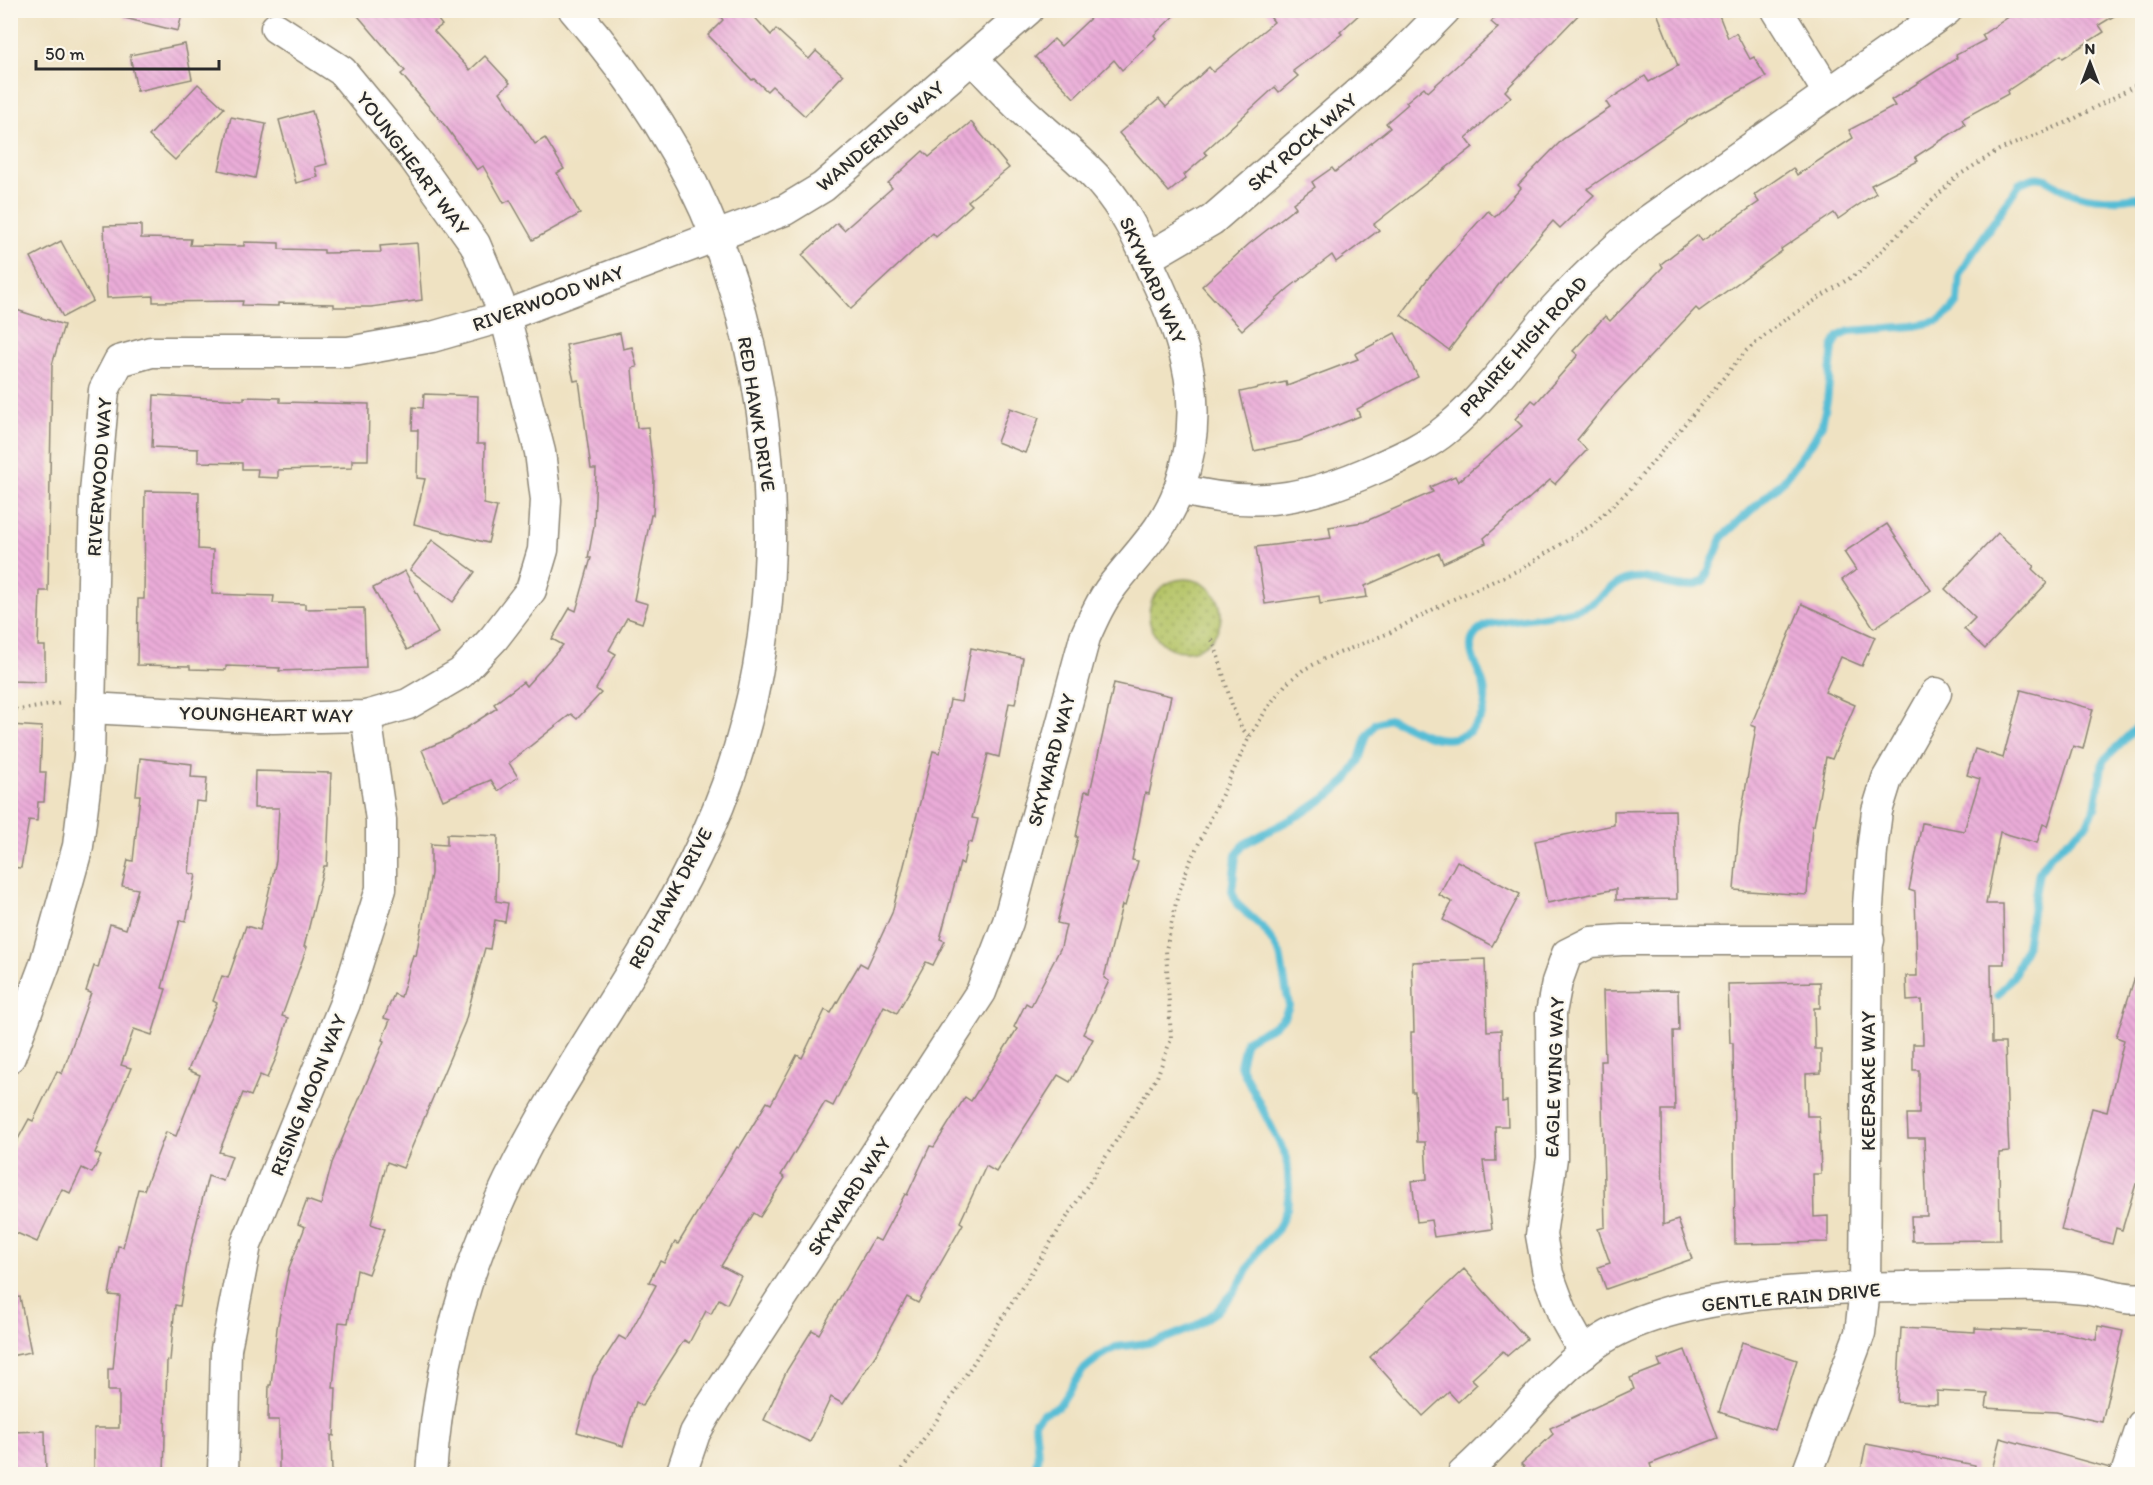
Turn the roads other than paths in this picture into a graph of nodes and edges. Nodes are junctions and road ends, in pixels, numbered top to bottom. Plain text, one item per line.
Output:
1 (574, 10) edge
2 (1028, 10) edge
3 (1445, 10) edge
4 (1777, 10) edge
5 (1947, 10) edge
6 (276, 28) dead end
7 (973, 59) junction
8 (1829, 93) junction
9 (716, 236) junction
10 (1147, 258) junction
11 (504, 316) junction
12 (1179, 489) junction
13 (1936, 693) dead end
14 (90, 708) junction
15 (366, 716) junction
16 (1869, 940) junction
17 (10, 1058) edge
18 (1866, 1288) junction
19 (2142, 1298) edge
20 (1584, 1353) junction
21 (2142, 1425) edge
22 (223, 1474) edge
23 (431, 1474) edge
24 (681, 1474) edge
25 (1463, 1474) edge
26 (1807, 1474) edge
27 (2126, 1474) edge

1 - 9 street, RED HAWK DRIVE
2 - 7 street, WANDERING WAY
3 - 10 street, SKY ROCK WAY
4 - 8 street
5 - 8 street
6 - 11 street, YOUNGHEART WAY
7 - 9 street, WANDERING WAY
7 - 10 street, SKYWARD WAY
8 - 12 street, PRAIRIE HIGH ROAD
9 - 11 street, RIVERWOOD WAY
9 - 23 street, RED HAWK DRIVE
10 - 12 street, SKYWARD WAY
11 - 14 street, RIVERWOOD WAY
11 - 15 street, YOUNGHEART WAY
12 - 24 street, SKYWARD WAY
13 - 16 street, KEEPSAKE WAY
14 - 15 street, YOUNGHEART WAY
14 - 17 street, RIVERWOOD WAY
15 - 22 street, RISING MOON WAY
16 - 18 street, KEEPSAKE WAY
16 - 20 street, EAGLE WING WAY
18 - 19 street, GENTLE RAIN DRIVE
18 - 20 street, GENTLE RAIN DRIVE
18 - 26 street, KEEPSAKE WAY
20 - 25 street, GENTLE RAIN DRIVE
21 - 27 street

